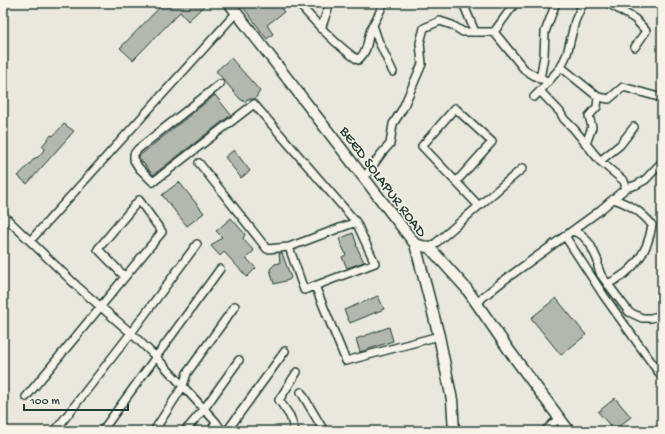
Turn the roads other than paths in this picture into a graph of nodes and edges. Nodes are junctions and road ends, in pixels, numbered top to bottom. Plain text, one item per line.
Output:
1 (229, 3) edge
2 (298, 3) edge
3 (330, 3) edge
4 (383, 3) edge
5 (463, 3) edge
6 (515, 3) edge
7 (556, 3) edge
8 (583, 3) edge
9 (608, 3) edge
10 (236, 13) junction
11 (373, 24) junction
12 (321, 29) junction
13 (475, 32) junction
14 (494, 32) junction
15 (635, 48) dead end
16 (561, 67) junction
17 (393, 72) dead end
18 (551, 78) junction
19 (540, 79) junction
20 (220, 84) dead end
21 (540, 91) junction
22 (534, 97) dead end
23 (598, 97) junction
24 (662, 98) edge
25 (634, 127) dead end
26 (586, 144) junction
27 (600, 161) junction
28 (662, 162) edge
29 (199, 163) dead end
30 (523, 168) dead end
31 (364, 178) junction
32 (456, 182) junction
33 (626, 188) junction
34 (614, 199) junction
35 (479, 206) junction
36 (3, 215) edge
37 (356, 222) junction
38 (573, 231) junction
39 (565, 236) junction
40 (30, 241) junction
41 (197, 244) dead end
42 (415, 244) junction
43 (289, 247) junction
44 (430, 248) junction
45 (220, 269) dead end
46 (125, 277) junction
47 (607, 284) junction
48 (315, 286) junction
49 (477, 304) junction
50 (235, 306) dead end
51 (100, 307) junction
52 (662, 315) edge
53 (131, 333) junction
54 (439, 336) junction
55 (285, 351) dead end
56 (156, 357) junction
57 (239, 360) dead end
58 (297, 372) dead end
59 (662, 377) edge
60 (183, 386) junction
61 (301, 392) dead end
62 (26, 398) dead end
63 (204, 409) junction
64 (559, 418) junction
65 (216, 422) junction
66 (55, 431) edge
67 (102, 431) edge
68 (154, 431) edge
69 (185, 431) edge
70 (210, 431) edge
71 (222, 431) edge
72 (227, 431) edge
73 (295, 431) edge
74 (324, 431) edge
75 (454, 431) edge
76 (545, 431) edge
77 (569, 431) edge

1 - 10 main road, BEED SOLAPUR ROAD
2 - 12 street
3 - 12 street
4 - 11 street
5 - 13 street
6 - 14 street
7 - 19 street
8 - 16 street
9 - 15 street
10 - 31 main road, BEED SOLAPUR ROAD
10 - 40 street
11 - 12 street
11 - 17 street
13 - 14 street
13 - 31 street
14 - 19 street
16 - 18 street
16 - 23 street
18 - 19 street
18 - 21 street
20 - 37 street
21 - 22 street
21 - 26 street
23 - 24 street
23 - 26 street
25 - 27 street
26 - 27 street
27 - 33 street
28 - 33 street
29 - 43 street
30 - 35 street
31 - 42 main road, BEED SOLAPUR ROAD
32 - 32 street
32 - 35 street
33 - 34 street
34 - 38 street
34 - 47 street
35 - 44 street
36 - 40 street
37 - 43 street
37 - 48 street
38 - 39 street
38 - 47 street
39 - 49 street
39 - 59 street
40 - 51 street
41 - 53 street
42 - 44 main road
42 - 54 main road, BEED SOLAPUR ROAD
43 - 48 street
44 - 49 main road
45 - 56 street
46 - 46 street
46 - 51 street
47 - 52 street
48 - 54 street
49 - 64 main road
50 - 60 street
51 - 53 street
51 - 62 street
53 - 56 street
53 - 66 street
54 - 75 main road, BEED SOLAPUR ROAD
55 - 72 street
56 - 60 street
56 - 67 street
57 - 63 street
58 - 73 street
60 - 63 street
60 - 68 street
61 - 74 street
63 - 65 street
63 - 69 street
64 - 76 street
64 - 77 main road
65 - 70 street
65 - 71 street

